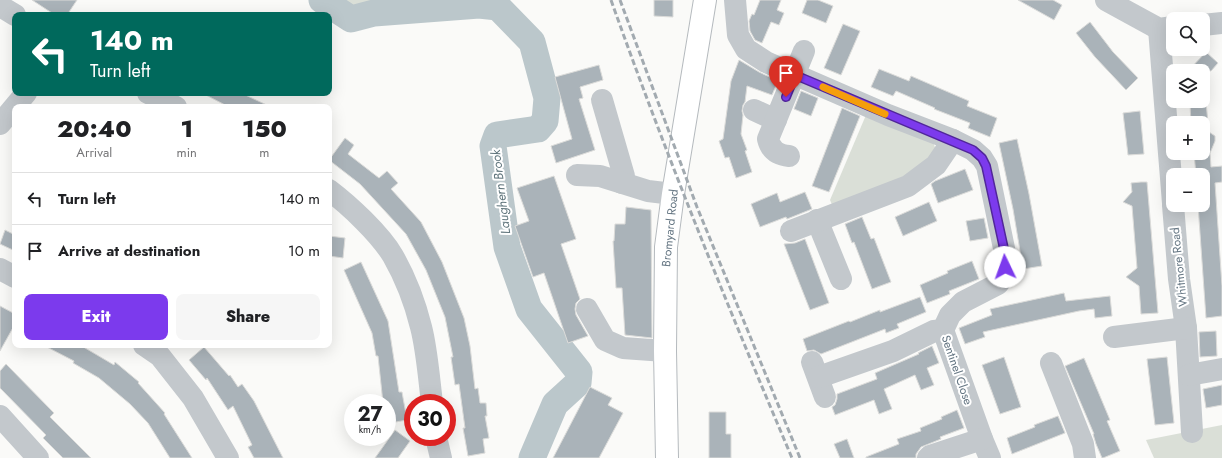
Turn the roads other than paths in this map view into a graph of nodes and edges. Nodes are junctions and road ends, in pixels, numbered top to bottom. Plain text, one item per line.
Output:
1 (705, 0) edge
2 (735, 0) edge
3 (1106, 0) edge
4 (0, 6) edge
5 (12, 13) edge
6 (1222, 23) edge
7 (1210, 24) edge
8 (1166, 28) edge
9 (804, 51) dead end
10 (1167, 56) edge
11 (795, 75) junction
12 (23, 96) edge
13 (154, 96) edge
14 (602, 100) dead end
15 (17, 104) edge
16 (170, 104) edge
17 (12, 110) edge
18 (754, 110) dead end
19 (776, 120) junction
20 (0, 124) edge
21 (953, 140) junction
22 (789, 156) dead end
23 (1172, 168) edge
24 (577, 175) dead end
25 (622, 183) junction
26 (332, 192) edge
27 (673, 194) junction
28 (1174, 212) edge
29 (817, 220) junction
30 (791, 231) dead end
31 (0, 269) edge
32 (12, 275) edge
33 (841, 279) dead end
34 (587, 309) dead end
35 (1186, 328) junction
36 (943, 330) junction
37 (1114, 337) dead end
38 (158, 349) edge
39 (665, 351) junction
40 (1050, 363) dead end
41 (1222, 370) edge
42 (1189, 375) junction
43 (819, 379) dead end
44 (431, 394) edge
45 (0, 416) edge
46 (1192, 432) dead end
47 (438, 446) edge
48 (986, 448) edge
49 (38, 458) edge
50 (228, 458) edge
51 (441, 458) edge
52 (667, 458) edge
53 (928, 458) edge
54 (1085, 458) edge

1 - 27 main road, Bromyard Road
2 - 11 street, Sentinel Close
3 - 8 street
4 - 5 street
6 - 7 street
9 - 11 street
10 - 23 street, Whitmore Road
11 - 19 street
11 - 21 street, Sentinel Close
12 - 15 street
13 - 16 street
14 - 25 street
17 - 20 street
18 - 19 street
19 - 22 street
21 - 29 street
21 - 36 street, Sentinel Close
24 - 25 street
25 - 27 street
26 - 44 street
27 - 39 main road, Bromyard Road
28 - 35 street, Whitmore Road
29 - 30 street
29 - 33 street
31 - 32 street
34 - 39 street
35 - 37 street
35 - 42 street, Whitmore Road
36 - 43 street
36 - 48 street, Sentinel Close
38 - 50 street
39 - 52 main road, Bromyard Road
40 - 54 street
41 - 42 street
42 - 46 street, Whitmore Road
45 - 49 street
47 - 51 street
48 - 53 street

